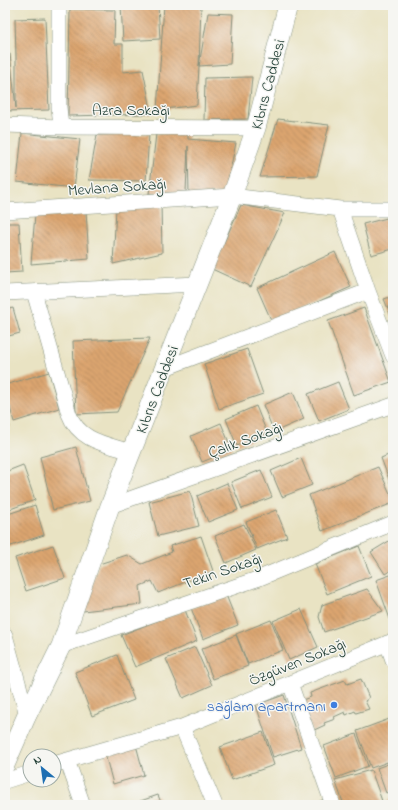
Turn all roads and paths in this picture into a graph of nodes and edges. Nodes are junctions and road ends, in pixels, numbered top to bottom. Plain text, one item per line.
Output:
1 (59, 5) edge
2 (288, 5) edge
3 (5, 125) edge
4 (62, 127) junction
5 (256, 128) junction
6 (232, 196) junction
7 (393, 209) edge
8 (340, 210) junction
9 (5, 211) edge
10 (197, 284) junction
11 (368, 291) junction
12 (34, 292) junction
13 (5, 293) edge
14 (393, 356) edge
15 (165, 368) junction
16 (393, 405) edge
17 (131, 452) junction
18 (110, 506) junction
19 (393, 523) edge
20 (5, 635) edge
21 (390, 642) edge
22 (61, 646) junction
23 (393, 660) edge
24 (290, 683) junction
25 (27, 715) junction
26 (182, 728) junction
27 (62, 761) edge
28 (5, 765) edge
29 (62, 766) edge
30 (22, 776) edge
31 (5, 781) edge
32 (83, 805) edge
33 (215, 805) edge
34 (333, 805) edge

1 - 4 street
2 - 5 street, Kıbrıs Caddesi
3 - 4 street, Azra Sokağı
4 - 5 street, Azra Sokağı
5 - 6 street, Kıbrıs Caddesi
6 - 8 street, Mevlana Sokağı
6 - 9 street, Mevlana Sokağı
6 - 10 street, Kıbrıs Caddesi
7 - 8 street, Mevlana Sokağı
8 - 11 street
10 - 12 street
10 - 15 street, Kıbrıs Caddesi
11 - 14 street
11 - 15 street
12 - 13 street
12 - 17 street
15 - 17 street, Kıbrıs Caddesi
16 - 18 street, Çalık Sokağı
17 - 18 street, Kıbrıs Caddesi
18 - 22 street, Kıbrıs Caddesi
19 - 22 street, Tekin Sokağı
20 - 25 street
21 - 23 street
21 - 24 street, Özgüven Sokağı
22 - 25 street, Kıbrıs Caddesi
24 - 26 street, Özgüven Sokağı
24 - 34 street
25 - 28 street, Kıbrıs Caddesi
26 - 27 street, Özgüven Sokağı
26 - 33 street
29 - 32 street
30 - 31 street

